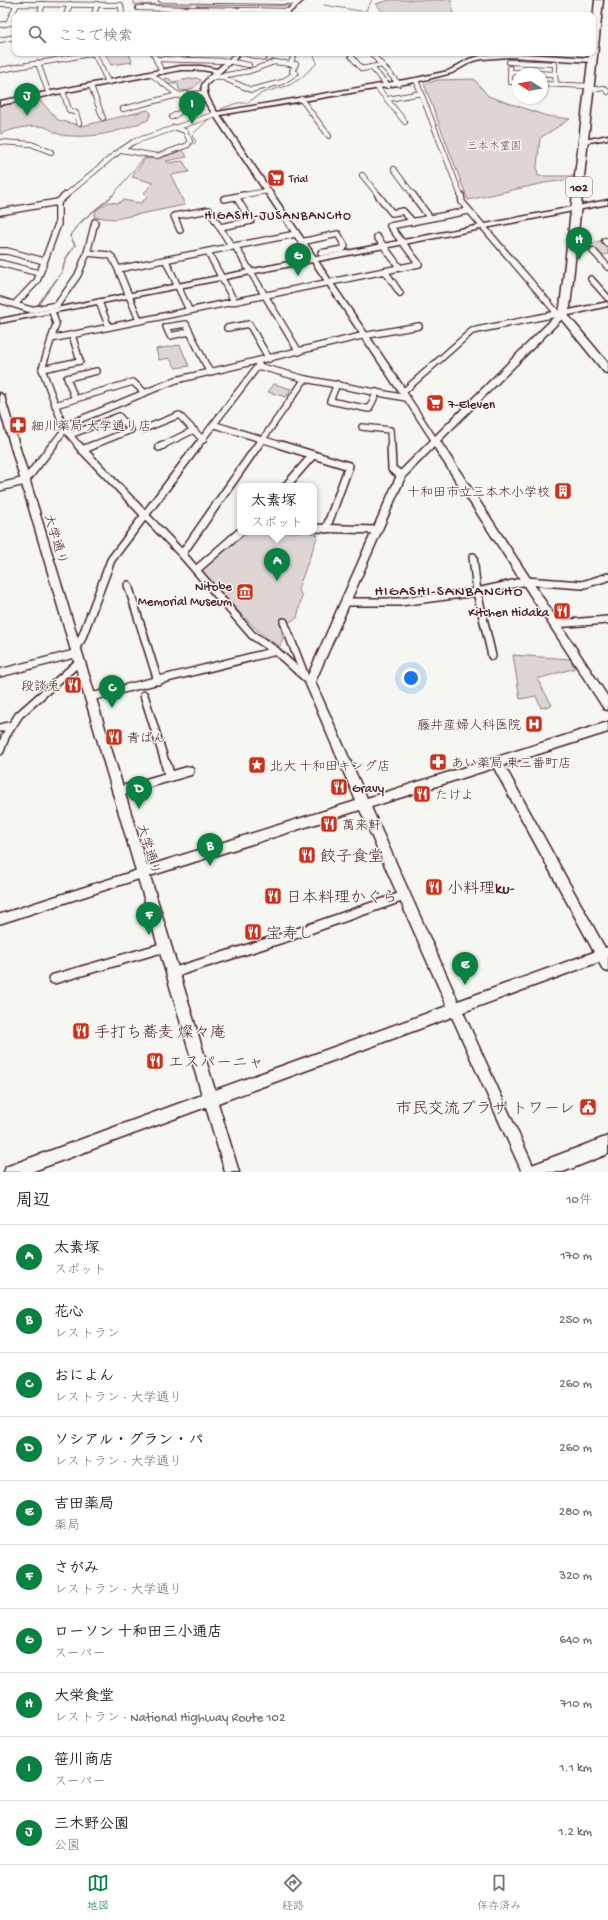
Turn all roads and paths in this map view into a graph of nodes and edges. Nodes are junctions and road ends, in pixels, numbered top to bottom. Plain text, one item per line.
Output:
1 (161, 0) edge
2 (193, 0) edge
3 (598, 0) edge
4 (254, 1) edge
5 (299, 1) edge
6 (0, 4) edge
7 (17, 4) junction
8 (43, 4) junction
9 (70, 4) junction
10 (97, 4) junction
11 (138, 8) dead end
12 (191, 9) junction
13 (13, 12) edge
14 (40, 12) edge
15 (67, 12) edge
16 (95, 12) edge
17 (122, 12) edge
18 (262, 12) edge
19 (287, 12) edge
20 (12, 15) edge
21 (596, 20) edge
22 (12, 22) edge
23 (8, 23) junction
24 (0, 25) edge
25 (12, 38) edge
26 (0, 40) edge
27 (78, 56) edge
28 (96, 56) edge
29 (154, 56) edge
30 (235, 56) edge
31 (255, 56) edge
32 (293, 56) edge
33 (351, 56) dead end
34 (373, 56) edge
35 (592, 56) edge
36 (264, 58) dead end
37 (156, 59) junction
38 (509, 59) junction
39 (229, 61) junction
40 (554, 61) junction
41 (38, 63) junction
42 (291, 64) junction
43 (249, 65) dead end
44 (382, 65) junction
45 (371, 67) junction
46 (0, 70) edge
47 (217, 71) junction
48 (162, 72) junction
49 (510, 72) junction
50 (150, 74) junction
51 (555, 74) junction
52 (221, 77) junction
53 (209, 78) junction
54 (416, 80) junction
55 (108, 82) junction
56 (512, 82) edge
57 (399, 84) junction
58 (548, 84) edge
59 (556, 84) junction
60 (91, 86) junction
61 (388, 86) junction
62 (377, 87) junction
63 (588, 88) junction
64 (607, 89) edge
65 (63, 91) junction
66 (204, 93) junction
67 (422, 93) junction
68 (49, 94) junction
69 (178, 95) junction
70 (301, 99) junction
71 (388, 99) junction
72 (0, 103) edge
73 (123, 108) dead end
74 (216, 114) junction
75 (172, 117) dead end
76 (103, 118) dead end
77 (405, 122) dead end
78 (79, 123) dead end
79 (174, 127) junction
80 (329, 136) dead end
81 (608, 136) edge
82 (583, 141) junction
83 (0, 142) edge
84 (121, 150) junction
85 (51, 152) dead end
86 (394, 169) dead end
87 (362, 175) dead end
88 (267, 191) junction
89 (236, 197) junction
90 (224, 199) dead end
91 (58, 202) junction
92 (608, 202) edge
93 (577, 208) junction
94 (468, 211) junction
95 (0, 212) edge
96 (430, 218) junction
97 (95, 222) dead end
98 (413, 222) junction
99 (220, 227) junction
100 (481, 227) junction
101 (180, 230) dead end
102 (296, 234) junction
103 (377, 237) dead end
104 (301, 242) junction
105 (402, 242) junction
106 (383, 246) junction
107 (233, 247) junction
108 (592, 250) dead end
109 (0, 251) edge
110 (208, 252) junction
111 (86, 253) junction
112 (321, 253) dead end
113 (44, 260) junction
114 (313, 260) junction
115 (166, 261) junction
116 (0, 263) edge
117 (608, 267) edge
118 (400, 268) junction
119 (118, 269) junction
120 (385, 271) junction
121 (250, 272) junction
122 (39, 273) junction
123 (222, 278) junction
124 (591, 279) dead end
125 (328, 282) junction
126 (178, 286) junction
127 (400, 293) dead end
128 (263, 295) junction
129 (129, 296) junction
130 (608, 298) edge
131 (0, 300) edge
132 (234, 301) junction
133 (99, 302) junction
134 (15, 304) junction
135 (608, 304) edge
136 (189, 310) junction
137 (52, 311) junction
138 (560, 313) junction
139 (139, 320) junction
140 (0, 321) edge
141 (418, 326) dead end
142 (109, 327) junction
143 (227, 328) dead end
144 (189, 332) dead end
145 (72, 335) junction
146 (365, 337) junction
147 (51, 339) junction
148 (299, 352) junction
149 (269, 359) junction
150 (259, 364) junction
151 (42, 369) junction
152 (608, 370) edge
153 (97, 371) dead end
154 (210, 373) junction
155 (305, 378) junction
156 (337, 384) junction
157 (144, 392) junction
158 (378, 392) junction
159 (404, 395) junction
160 (0, 396) edge
161 (75, 399) junction
162 (56, 405) junction
163 (3, 421) edge
164 (215, 425) junction
165 (362, 427) dead end
166 (64, 428) junction
167 (144, 429) dead end
168 (194, 430) junction
169 (70, 435) junction
170 (263, 439) junction
171 (203, 440) junction
172 (435, 441) junction
173 (159, 447) dead end
174 (82, 450) junction
175 (313, 454) junction
176 (401, 475) junction
177 (25, 481) junction
178 (289, 483) edge
179 (0, 487) edge
180 (145, 515) junction
181 (317, 528) edge
182 (326, 529) junction
183 (376, 530) junction
184 (237, 535) edge
185 (182, 554) junction
186 (473, 557) dead end
187 (196, 570) junction
188 (608, 578) edge
189 (526, 581) junction
190 (128, 585) dead end
191 (477, 592) junction
192 (346, 602) junction
193 (608, 620) edge
194 (284, 622) dead end
195 (554, 624) junction
196 (276, 651) junction
197 (78, 653) junction
198 (492, 656) dead end
199 (0, 673) edge
200 (308, 680) junction
201 (158, 681) junction
202 (144, 695) dead end
203 (91, 698) junction
204 (608, 706) edge
205 (12, 724) junction
206 (608, 726) edge
207 (0, 728) edge
208 (0, 751) edge
209 (496, 761) junction
210 (189, 771) dead end
211 (170, 777) junction
212 (117, 792) junction
213 (363, 803) junction
214 (143, 873) junction
215 (404, 896) junction
216 (0, 919) edge
217 (165, 947) junction
218 (606, 958) edge
219 (172, 973) junction
220 (54, 979) dead end
221 (456, 1009) junction
222 (210, 1098) junction
223 (608, 1145) edge
224 (11, 1172) edge
225 (232, 1172) edge
226 (529, 1172) edge
227 (539, 1172) edge

1 - 2 street
2 - 4 street
2 - 12 street
3 - 21 highway
4 - 5 street
5 - 19 street
6 - 7 street
7 - 8 street
7 - 13 street
8 - 9 street
8 - 14 street
9 - 10 street
9 - 15 street
10 - 16 street
10 - 17 street
11 - 12 street
12 - 18 street
20 - 23 street
22 - 23 street
23 - 24 street
25 - 26 street
27 - 41 street
28 - 55 street
29 - 37 street
30 - 39 street
31 - 36 street
32 - 42 street
33 - 45 street
34 - 44 street
35 - 40 street
35 - 63 highway, 102
37 - 39 street
37 - 48 street
38 - 40 street
38 - 49 street
38 - 54 street
39 - 43 street
39 - 47 street
40 - 51 street
41 - 46 street
41 - 68 street
42 - 52 street
42 - 52 street
44 - 45 street
44 - 57 street
45 - 61 street
47 - 48 street
47 - 53 street
48 - 50 street
49 - 51 street
49 - 56 street
50 - 55 street
50 - 69 street
51 - 59 street
52 - 53 street
53 - 66 street
54 - 57 street
54 - 67 street
55 - 60 street
57 - 61 street
58 - 59 street
59 - 63 street
60 - 65 street
60 - 76 street
61 - 62 street
62 - 70 street
62 - 71 street
63 - 64 street
63 - 82 highway, 102
65 - 68 street
65 - 78 street
66 - 69 street
66 - 74 street
67 - 71 street
67 - 94 street
68 - 72 street
69 - 73 street
69 - 75 street
70 - 74 street
70 - 80 street
71 - 77 street
74 - 79 street
74 - 88 street
79 - 84 street
79 - 84 street
81 - 82 street
82 - 93 highway, 102
83 - 85 street
84 - 91 street
86 - 96 street
87 - 98 street
88 - 89 street
88 - 102 street
89 - 90 street
89 - 99 street
91 - 95 street
91 - 113 street
92 - 93 street
93 - 100 street
93 - 138 highway, 102
94 - 96 street
94 - 100 street
96 - 98 street
97 - 111 street
98 - 105 street
99 - 101 street
99 - 107 street
100 - 105 street
100 - 138 street
102 - 104 street
102 - 107 street
103 - 106 street
104 - 112 street
104 - 114 street
105 - 106 street
105 - 118 street
106 - 114 street
106 - 118 street
107 - 110 street
107 - 121 street
108 - 117 street
109 - 113 street
110 - 115 street
110 - 123 street
111 - 119 street
111 - 134 street
113 - 122 street
114 - 121 street
114 - 125 street
115 - 119 street
115 - 126 street
116 - 122 street
118 - 120 street
119 - 129 street
120 - 125 street
120 - 127 street
121 - 123 street
121 - 128 street
122 - 134 street
123 - 126 street
123 - 132 street
124 - 130 street
125 - 128 street
125 - 146 street
126 - 129 street
126 - 136 street
128 - 132 street
128 - 148 street
129 - 133 street
129 - 139 street
131 - 134 street
132 - 136 street
133 - 137 street
133 - 142 street
135 - 138 street
136 - 139 street
137 - 140 street
137 - 147 street
138 - 152 highway
138 - 159 street
138 - 172 street
139 - 142 street
141 - 146 street
142 - 145 street
143 - 149 street
144 - 154 street
145 - 147 street
145 - 151 street
146 - 148 street
146 - 159 street
147 - 151 street
148 - 149 street
149 - 150 street
150 - 154 street
150 - 155 street
150 - 164 street
151 - 162 street
153 - 161 street
154 - 157 street
155 - 156 street
155 - 170 street
156 - 158 street
156 - 158 street
157 - 161 street
157 - 166 street
158 - 159 street
159 - 172 street
160 - 163 street, 大学通り
161 - 162 street
162 - 166 street
163 - 177 street, 大学通り
164 - 170 street
164 - 171 street
165 - 176 street
166 - 169 street
166 - 177 street
167 - 168 street
168 - 171 street
168 - 173 street
169 - 174 street
169 - 174 street
170 - 175 street
170 - 185 street
171 - 180 street
172 - 176 street
172 - 189 street
174 - 180 street
175 - 178 street
175 - 182 street
176 - 183 street
177 - 179 street
177 - 197 street, 大学通り
180 - 185 street
180 - 197 street
181 - 182 street
182 - 183 street
183 - 192 street
184 - 187 street
185 - 187 street
186 - 191 street
187 - 196 street
188 - 189 street
189 - 191 street
189 - 195 street
190 - 201 street
191 - 192 street
191 - 198 street
192 - 200 street
193 - 195 street
194 - 200 street
195 - 204 street
196 - 200 street
196 - 201 street
197 - 199 street
197 - 203 street, 大学通り
197 - 205 street
200 - 213 street
201 - 203 street
202 - 211 street
203 - 212 street, 大学通り
205 - 207 street
205 - 208 street
206 - 209 street
209 - 213 street
209 - 218 street
210 - 211 street
211 - 212 street
212 - 214 street, 大学通り
213 - 214 street
213 - 215 street
214 - 216 street
214 - 217 street, 大学通り
215 - 219 street
215 - 221 street
217 - 219 street, 大学通り
217 - 220 street
218 - 221 street
219 - 222 street, 大学通り
221 - 222 street
221 - 226 street
222 - 224 street
222 - 225 street, 大学通り
223 - 227 highway

